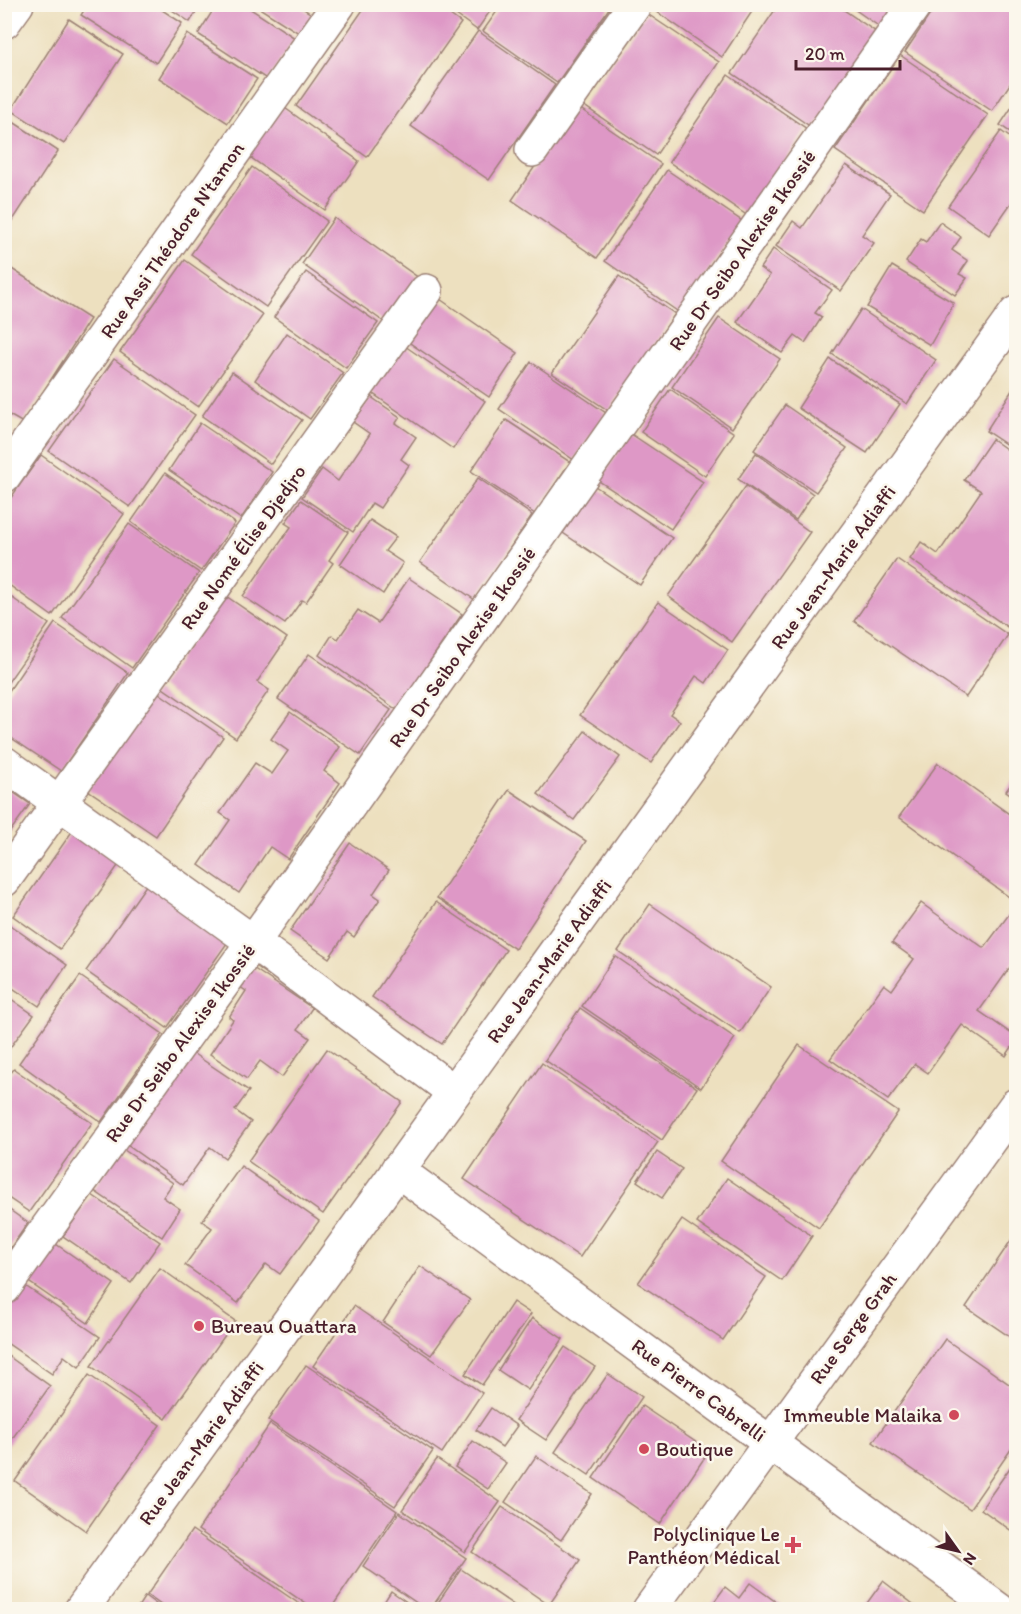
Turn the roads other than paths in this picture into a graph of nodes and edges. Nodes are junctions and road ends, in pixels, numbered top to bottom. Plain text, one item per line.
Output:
1 (17, 4) edge
2 (339, 4) edge
3 (635, 4) edge
4 (915, 4) edge
5 (4, 22) edge
6 (532, 150) dead end
7 (426, 291) dead end
8 (1017, 313) edge
9 (4, 476) edge
10 (4, 763) edge
11 (60, 803) junction
12 (4, 880) edge
13 (254, 942) junction
14 (454, 1092) junction
15 (1017, 1105) edge
16 (398, 1170) junction
17 (4, 1288) edge
18 (770, 1442) junction
19 (81, 1610) edge
20 (649, 1610) edge
21 (999, 1610) edge

1 - 5 street
2 - 9 street, Rue Assi Théodore N'tamon
3 - 6 street
4 - 13 street, Rue Dr Seibo Alexise Ikossié
7 - 11 street, Rue Nomé Élise Djedjro
8 - 14 street, Rue Jean-Marie Adiaffi
10 - 11 street
11 - 12 street, Rue Nomé Élise Djedjro
11 - 13 street
13 - 14 street
13 - 17 street, Rue Dr Seibo Alexise Ikossié
14 - 16 street, Rue Jean-Marie Adiaffi
15 - 18 street, Rue Serge Grah
16 - 18 street, Rue Pierre Cabrelli
16 - 19 street, Rue Jean-Marie Adiaffi
18 - 20 street, Rue Serge Grah
18 - 21 street, Rue Pierre Cabrelli

